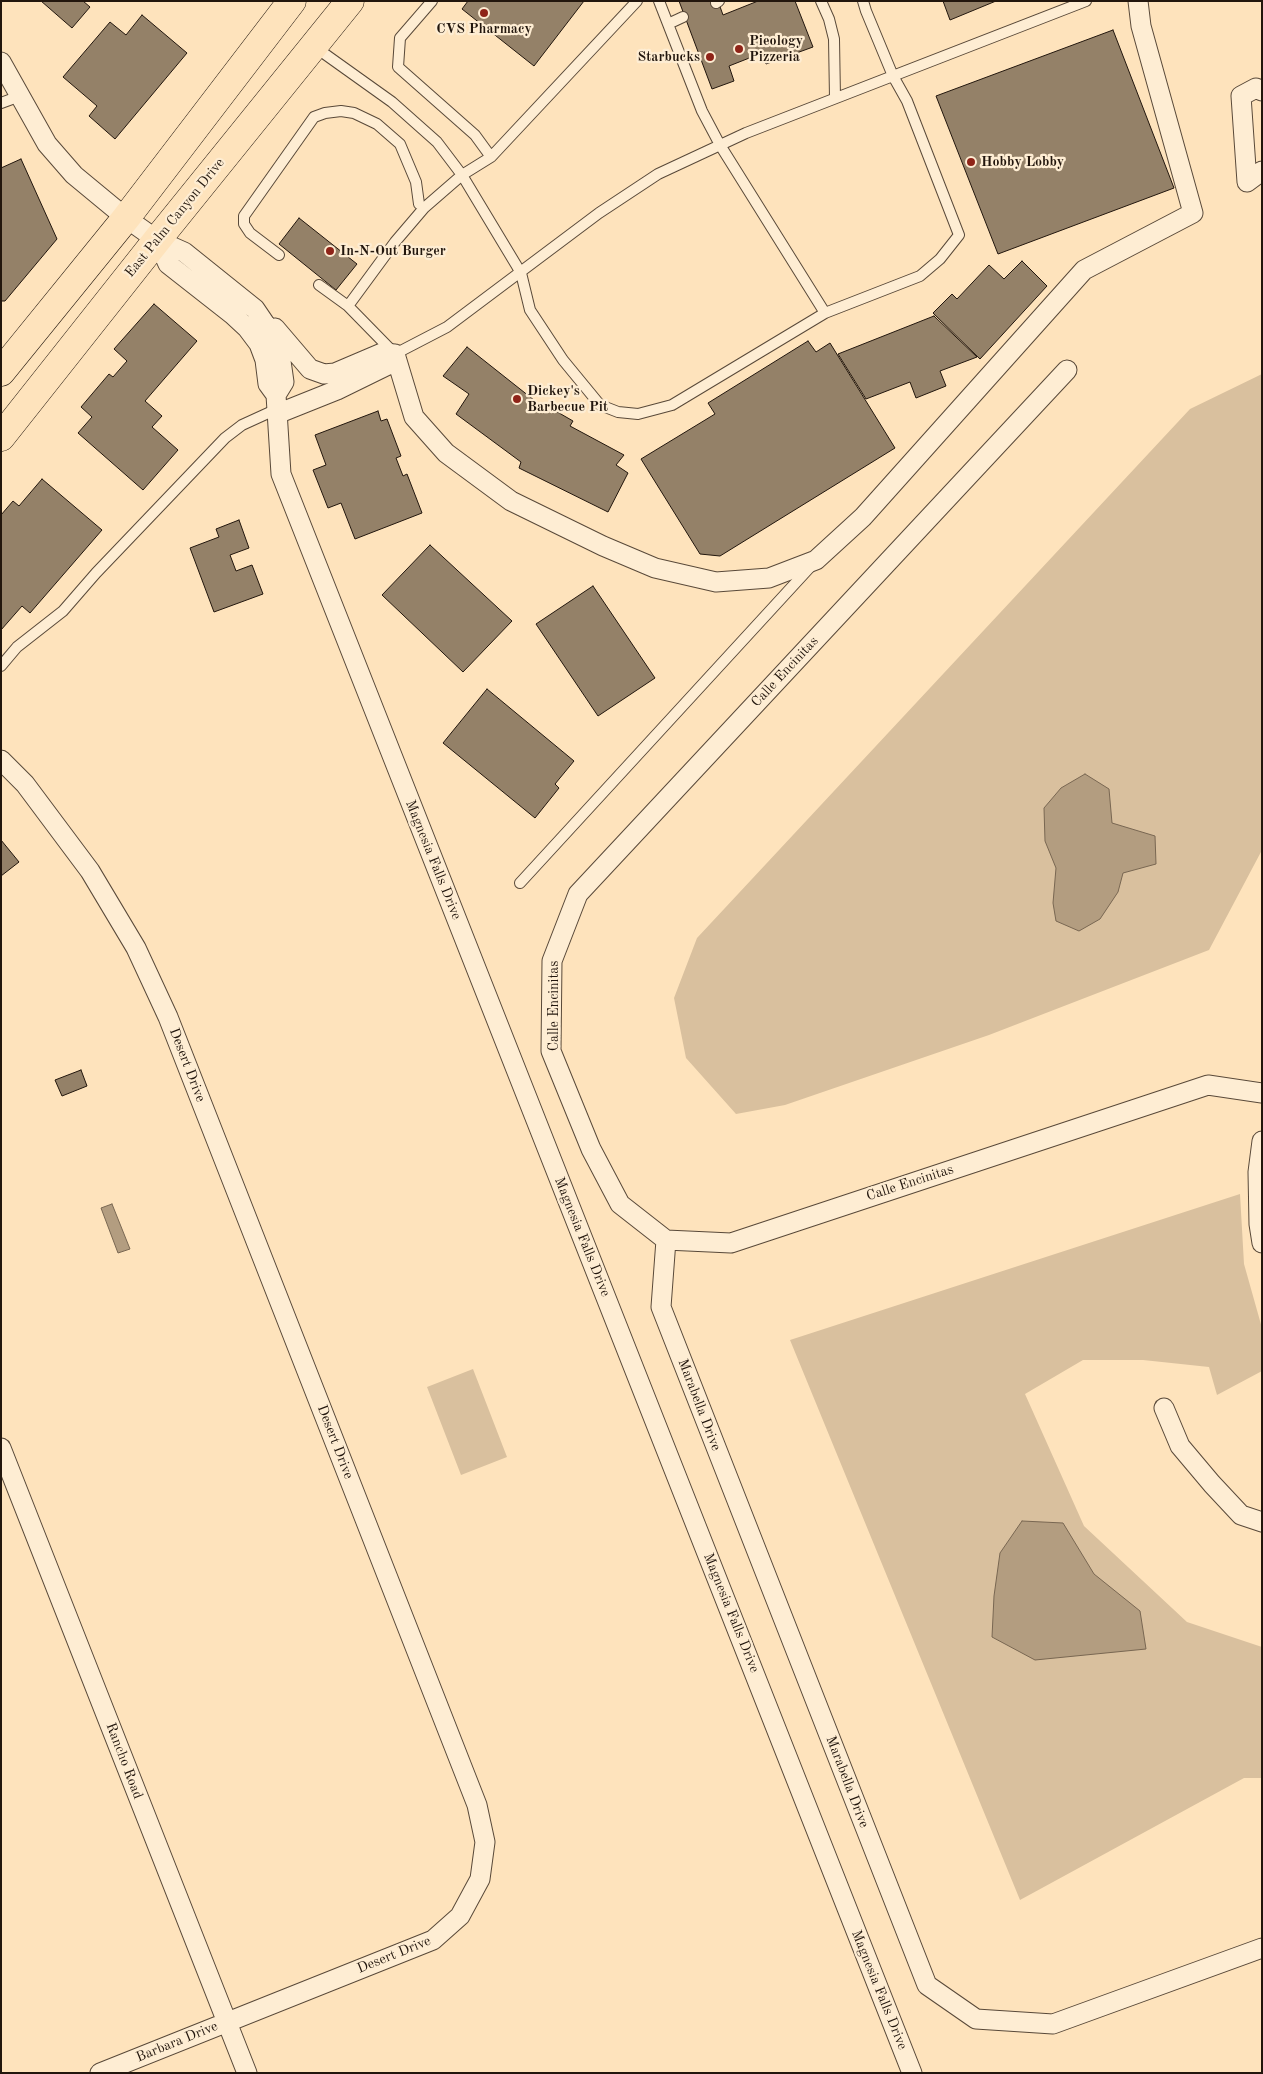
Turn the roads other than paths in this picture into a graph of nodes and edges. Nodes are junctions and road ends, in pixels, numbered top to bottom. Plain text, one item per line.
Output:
1 (292, 1) edge
2 (350, 1) edge
3 (432, 1) edge
4 (637, 1) edge
5 (659, 1) edge
6 (821, 1) edge
7 (863, 1) edge
8 (1086, 1) edge
9 (1138, 1) edge
10 (683, 17) dead end
11 (668, 24) junction
12 (314, 46) junction
13 (1, 62) edge
14 (893, 76) junction
15 (1262, 91) edge
16 (20, 96) junction
17 (835, 98) junction
18 (1, 104) edge
19 (720, 145) junction
20 (491, 157) junction
21 (1262, 171) edge
22 (462, 176) junction
23 (419, 204) dead end
24 (126, 218) junction
25 (157, 240) junction
26 (279, 255) dead end
27 (522, 273) junction
28 (318, 285) dead end
29 (348, 306) junction
30 (825, 313) junction
31 (262, 318) junction
32 (395, 354) junction
33 (1067, 370) dead end
34 (1, 372) edge
35 (277, 406) junction
36 (1, 437) edge
37 (816, 560) junction
38 (1, 666) edge
39 (1, 760) edge
40 (520, 883) dead end
41 (1262, 1094) edge
42 (1262, 1141) edge
43 (666, 1240) junction
44 (1262, 1243) edge
45 (1164, 1408) dead end
46 (1, 1448) edge
47 (1262, 1522) edge
48 (1262, 1948) edge
49 (227, 2022) junction
50 (100, 2073) edge
51 (247, 2073) edge
52 (912, 2073) edge

1 - 24 main road
2 - 12 main road, East Palm Canyon Drive
3 - 20 lane
4 - 20 lane
5 - 11 lane
6 - 17 lane
7 - 14 lane
8 - 14 lane
9 - 37 street
10 - 11 lane
11 - 19 lane
12 - 22 lane
12 - 25 main road, East Palm Canyon Drive
13 - 16 street, Magnesia Falls Drive
14 - 17 lane
14 - 30 lane
15 - 21 street
16 - 18 lane
16 - 24 street, Magnesia Falls Drive
17 - 19 lane
19 - 27 lane
19 - 30 lane
20 - 22 lane
22 - 27 lane
22 - 29 lane
23 - 26 lane
24 - 25 street, Magnesia Falls Drive
24 - 34 main road
25 - 31 street, Magnesia Falls Drive
25 - 35 street, Magnesia Falls Drive
25 - 36 main road, East Palm Canyon Drive
27 - 30 lane
27 - 32 lane
28 - 29 lane
29 - 32 lane
31 - 32 street
31 - 35 street, Magnesia Falls Drive
32 - 35 street
32 - 37 street
33 - 43 street, Calle Encinitas
35 - 38 lane
35 - 52 street, Magnesia Falls Drive
37 - 40 lane
39 - 49 street, Desert Drive
41 - 43 street, Calle Encinitas
42 - 44 street
43 - 48 street, Marabella Drive
45 - 47 street
46 - 49 street, Rancho Road
49 - 50 street, Barbara Drive
49 - 51 street, Rancho Road

